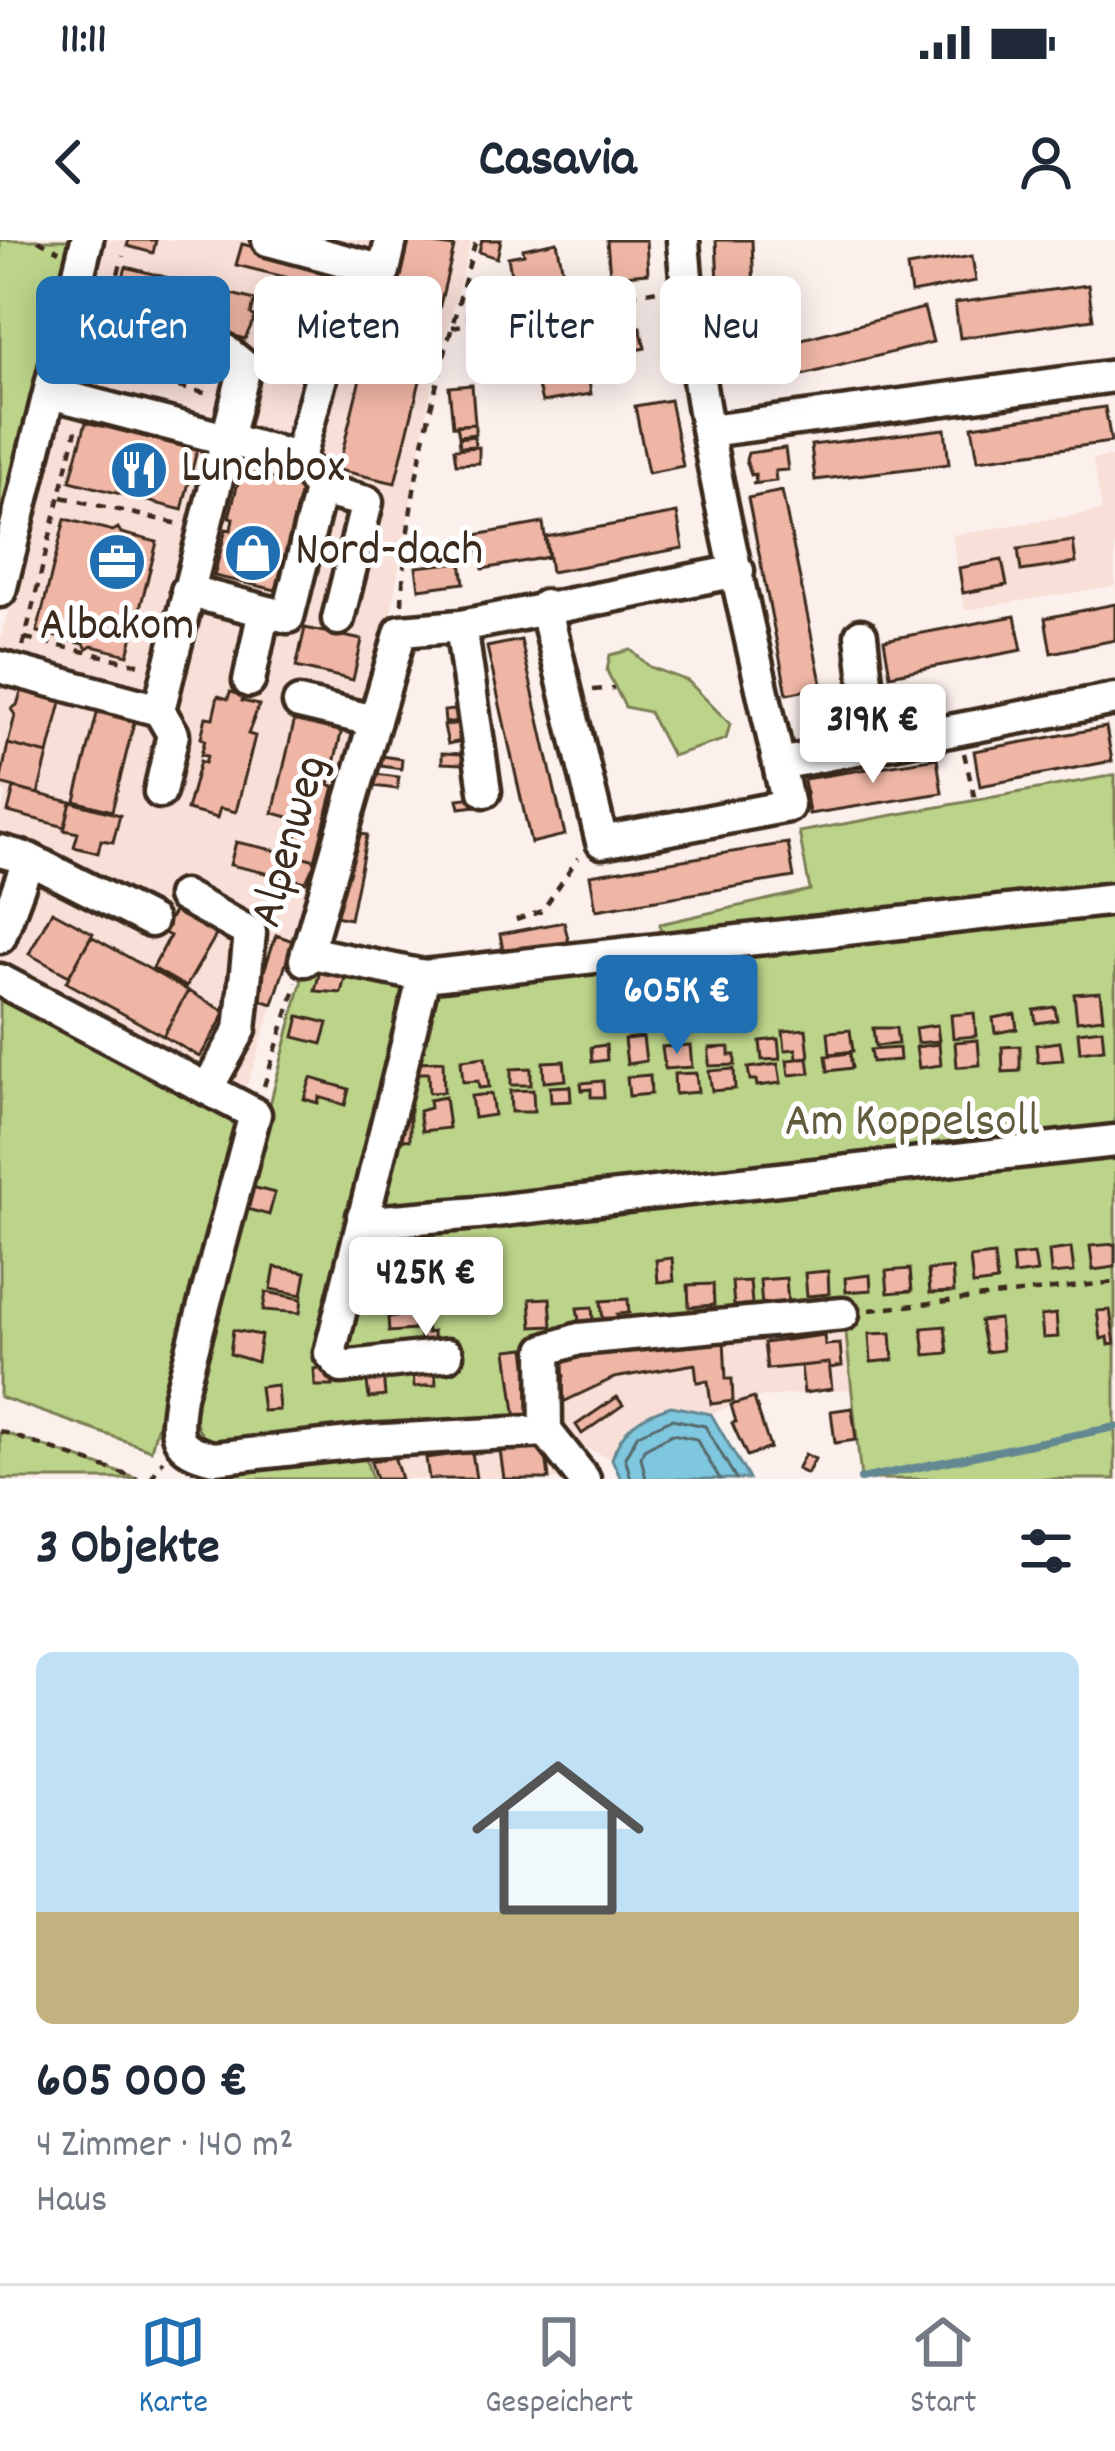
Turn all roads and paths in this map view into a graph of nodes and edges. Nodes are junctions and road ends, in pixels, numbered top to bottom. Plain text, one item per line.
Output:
1 (87, 240) edge
2 (268, 240) edge
3 (391, 240) edge
4 (476, 240) edge
5 (683, 240) edge
6 (123, 256) dead end
7 (78, 276) edge
8 (117, 276) edge
9 (685, 276) edge
10 (660, 289) edge
11 (452, 327) junction
12 (230, 354) edge
13 (1115, 376) edge
14 (52, 384) edge
15 (87, 384) edge
16 (165, 384) edge
17 (319, 384) edge
18 (702, 384) edge
19 (50, 393) junction
20 (83, 401) junction
21 (236, 401) junction
22 (710, 431) junction
23 (227, 440) junction
24 (299, 458) junction
25 (320, 490) junction
26 (60, 496) junction
27 (202, 530) junction
28 (738, 571) junction
29 (0, 591) edge
30 (187, 591) junction
31 (545, 606) junction
32 (273, 613) junction
33 (338, 619) dead end
34 (460, 626) junction
35 (401, 631) junction
36 (861, 634) dead end
37 (0, 667) edge
38 (168, 671) junction
39 (249, 681) dead end
40 (1115, 699) edge
41 (299, 703) dead end
42 (159, 710) junction
43 (375, 721) junction
44 (959, 729) junction
45 (873, 746) junction
46 (779, 764) junction
47 (485, 791) dead end
48 (160, 792) dead end
49 (975, 800) dead end
50 (602, 842) junction
51 (14, 855) edge
52 (183, 896) dead end
53 (1115, 899) edge
54 (516, 920) dead end
55 (151, 921) dead end
56 (0, 937) edge
57 (306, 956) junction
58 (424, 976) junction
59 (0, 980) edge
60 (267, 1077) dead end
61 (207, 1089) junction
62 (1115, 1141) edge
63 (364, 1216) junction
64 (1115, 1282) edge
65 (844, 1314) joint
66 (447, 1355) dead end
67 (0, 1431) edge
68 (546, 1431) junction
69 (279, 1463) edge
70 (138, 1479) edge
71 (584, 1479) edge

1 - 7 street
2 - 3 street
4 - 11 path
5 - 9 street
6 - 8 path
10 - 11 path
11 - 35 path
12 - 21 street
13 - 22 street
14 - 19 street
15 - 20 path
16 - 21 path
17 - 24 street
18 - 22 street
19 - 20 street
19 - 29 street
20 - 23 street
20 - 26 path
21 - 23 street
22 - 28 street
23 - 24 street
23 - 27 street
24 - 25 street
25 - 32 street
25 - 33 street
26 - 27 path
26 - 38 path
27 - 30 street
28 - 31 street
28 - 46 street
30 - 32 street
30 - 38 street
31 - 34 street
31 - 50 street
32 - 39 street
34 - 35 street
34 - 47 street
35 - 43 street, Alpenweg
36 - 45 street
37 - 42 street
38 - 42 street
40 - 44 street
41 - 43 street
42 - 48 street
43 - 57 street, Alpenweg
44 - 45 street
44 - 49 path
45 - 46 street
46 - 50 street
50 - 54 path
51 - 55 street
51 - 56 street
52 - 61 street
53 - 58 street
57 - 58 street
57 - 60 path, Alpenweg
58 - 63 street
59 - 61 street
61 - 69 street
62 - 63 street
63 - 66 street
64 - 65 path
65 - 68 street
67 - 70 path
68 - 69 street
68 - 71 street

